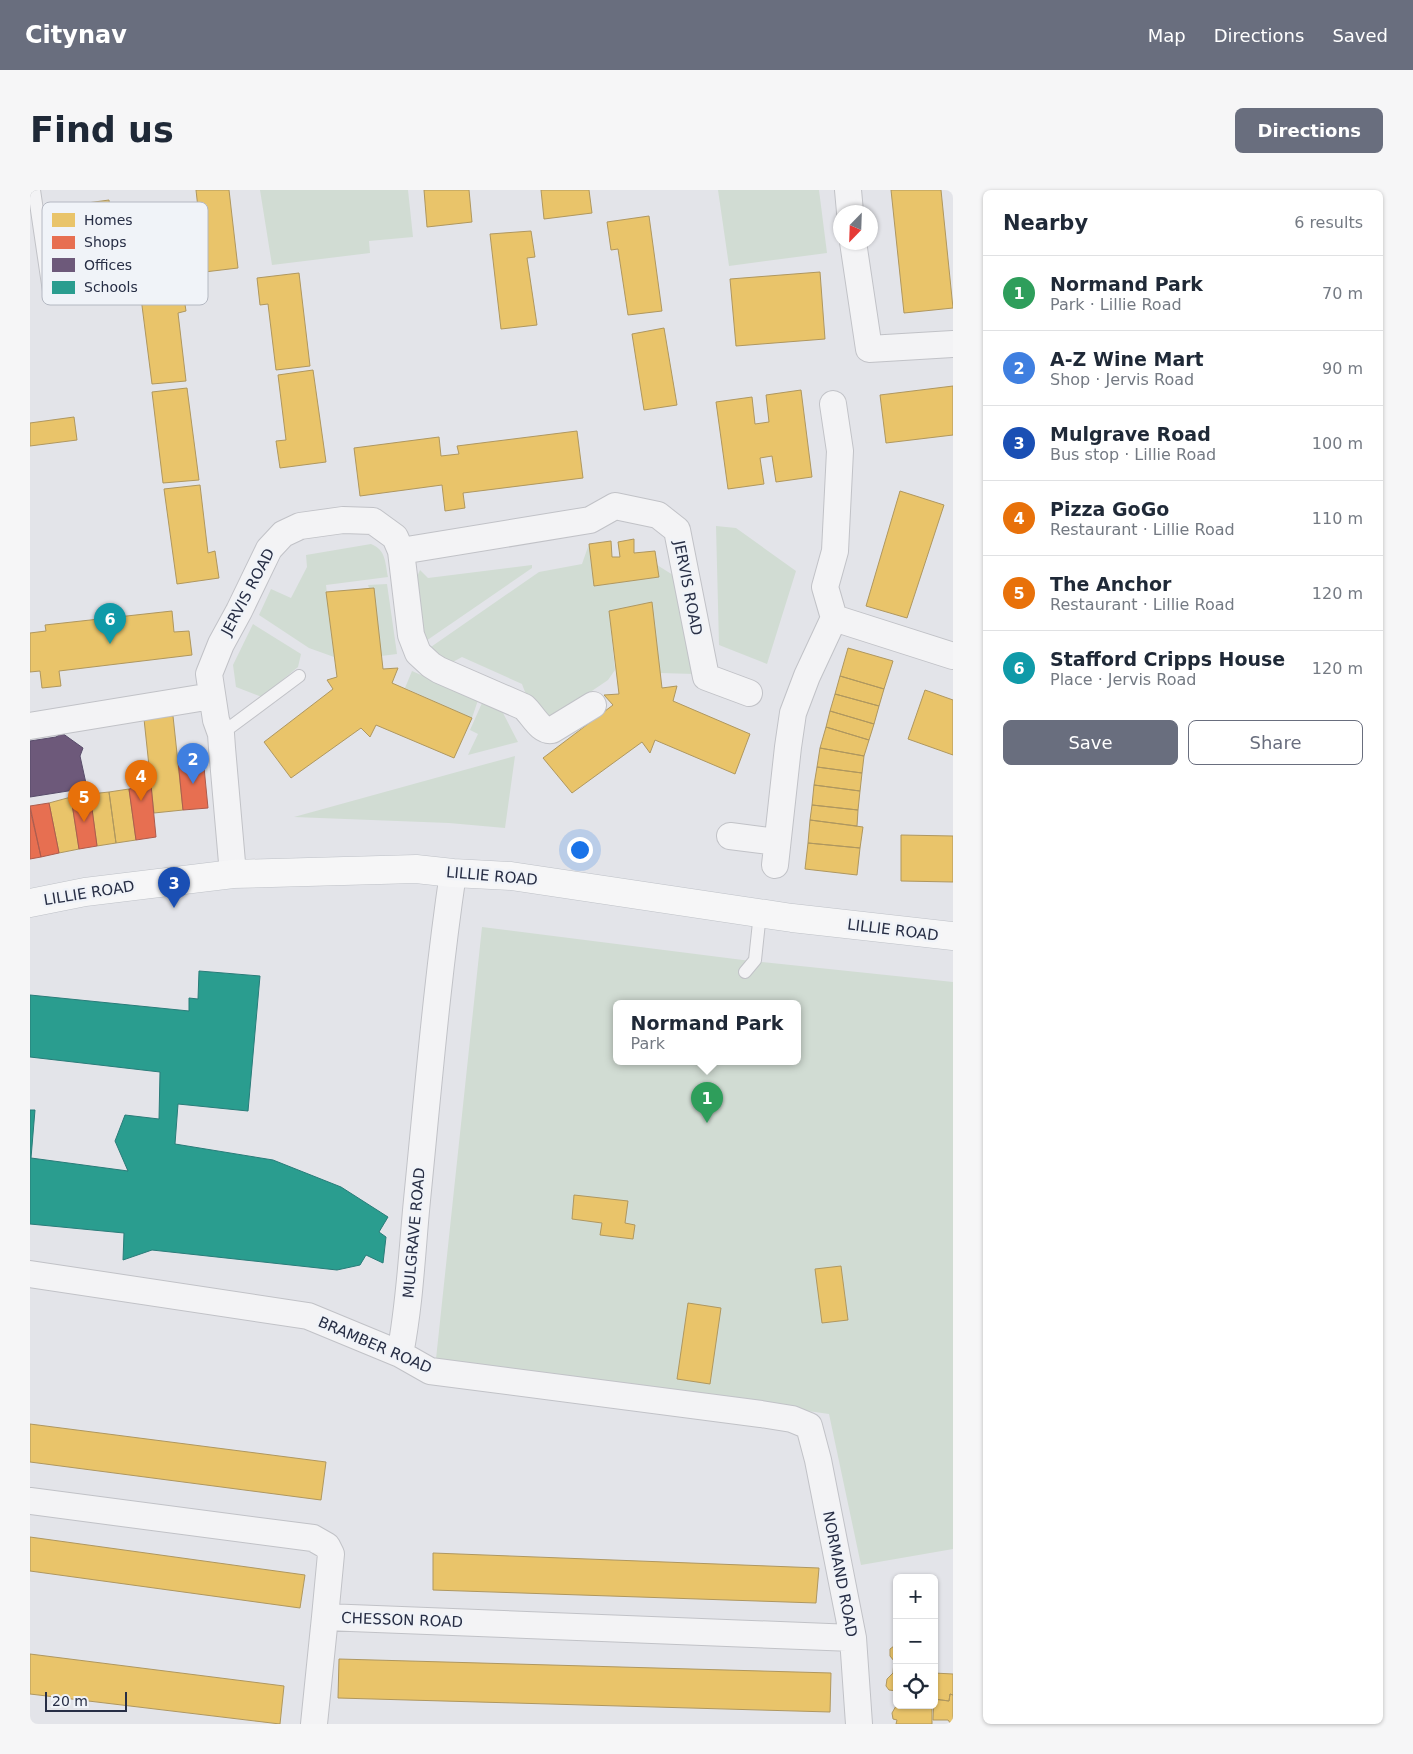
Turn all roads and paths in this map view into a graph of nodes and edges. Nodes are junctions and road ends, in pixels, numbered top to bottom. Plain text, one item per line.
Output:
1 (34, 190) edge
2 (848, 190) edge
3 (849, 205) edge
4 (42, 244) edge
5 (854, 250) edge
6 (953, 344) edge
7 (833, 404) dead end
8 (401, 552) junction
9 (834, 618) junction
10 (953, 656) edge
11 (299, 676) dead end
12 (749, 693) dead end
13 (212, 696) junction
14 (593, 705) dead end
15 (30, 726) edge
16 (221, 734) junction
17 (730, 836) dead end
18 (453, 873) junction
19 (233, 874) junction
20 (30, 902) edge
21 (760, 912) junction
22 (953, 936) edge
23 (745, 972) dead end
24 (30, 1274) edge
25 (400, 1354) junction
26 (809, 1426) joint
27 (30, 1501) edge
28 (325, 1617) junction
29 (853, 1638) junction
30 (314, 1724) edge
31 (859, 1724) edge

1 - 4 lane
2 - 3 street
5 - 6 street
7 - 9 street
8 - 12 street, JERVIS ROAD
8 - 13 street, JERVIS ROAD
8 - 14 street, JERVIS ROAD
9 - 10 street
9 - 17 street
11 - 16 lane
13 - 15 street
13 - 16 street, JERVIS ROAD
16 - 19 street, JERVIS ROAD
18 - 19 main road, LILLIE ROAD
18 - 21 main road, LILLIE ROAD
18 - 25 street, MULGRAVE ROAD
19 - 20 main road, LILLIE ROAD
21 - 22 main road, LILLIE ROAD
21 - 23 lane
24 - 25 street, BRAMBER ROAD
25 - 26 street, BRAMBER ROAD
26 - 29 street, NORMAND ROAD
27 - 28 street, CHESSON ROAD
28 - 29 street, CHESSON ROAD
28 - 30 street
29 - 31 street, NORMAND ROAD

